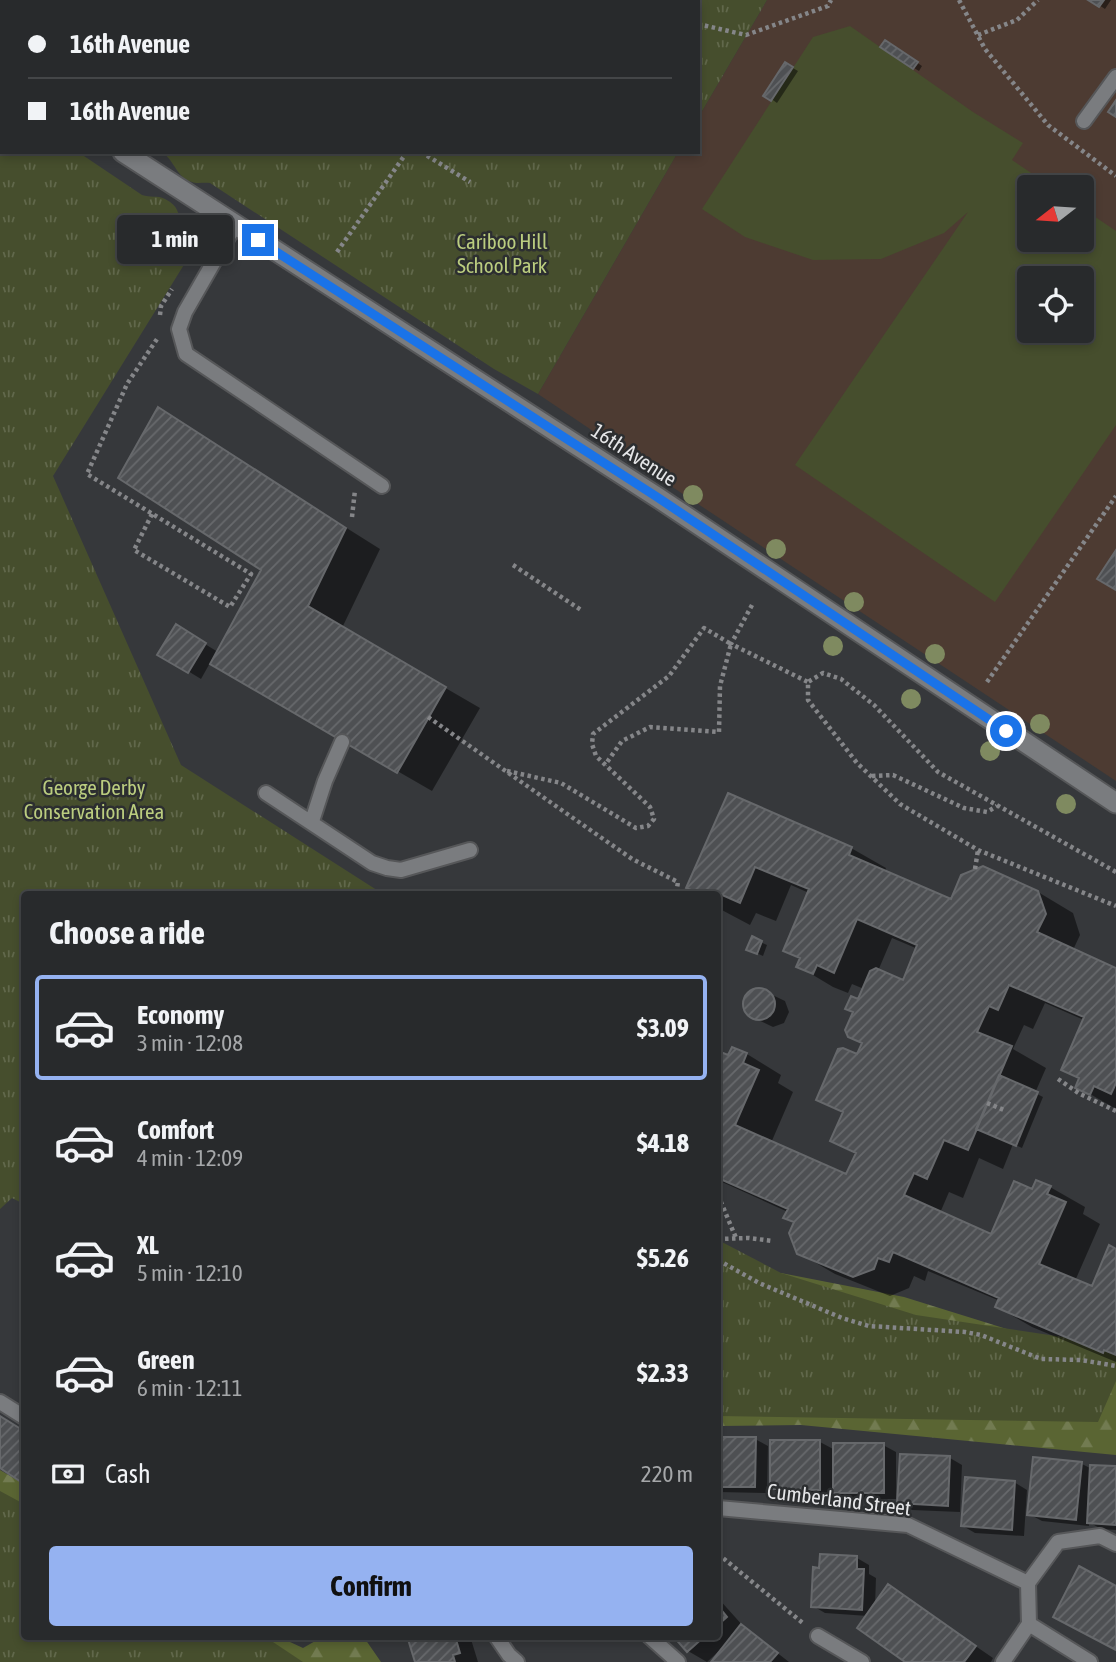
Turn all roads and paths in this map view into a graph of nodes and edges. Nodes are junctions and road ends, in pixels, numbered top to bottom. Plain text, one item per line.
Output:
1 (831, 0) edge
2 (959, 0) edge
3 (1038, 0) edge
4 (700, 24) edge
5 (978, 35) junction
6 (1116, 77) edge
7 (1084, 121) dead end
8 (125, 154) edge
9 (406, 154) edge
10 (424, 154) edge
11 (1116, 176) edge
12 (470, 182) dead end
13 (235, 225) junction
14 (337, 253) dead end
15 (157, 339) dead end
16 (382, 486) dead end
17 (1116, 496) edge
18 (152, 514) junction
19 (513, 565) dead end
20 (752, 605) dead end
21 (581, 610) dead end
22 (731, 644) junction
23 (808, 682) junction
24 (987, 682) dead end
25 (428, 717) dead end
26 (342, 742) dead end
27 (605, 765) junction
28 (507, 771) junction
29 (871, 776) junction
30 (266, 793) dead end
31 (1116, 803) edge
32 (997, 806) junction
33 (312, 821) junction
34 (470, 850) dead end
35 (978, 850) junction
36 (975, 869) dead end
37 (1116, 872) edge
38 (676, 891) edge
39 (1116, 906) edge
40 (1058, 1079) dead end
41 (988, 1103) dead end
42 (1004, 1110) dead end
43 (1116, 1111) edge
44 (721, 1202) edge
45 (736, 1238) junction
46 (721, 1239) edge
47 (773, 1241) dead end
48 (721, 1262) edge
49 (1116, 1366) edge
50 (0, 1402) edge
51 (21, 1415) edge
52 (721, 1508) edge
53 (1116, 1544) edge
54 (721, 1556) edge
55 (1028, 1583) junction
56 (1029, 1623) junction
57 (818, 1636) joint
58 (499, 1640) edge
59 (653, 1640) edge
60 (517, 1662) edge
61 (678, 1662) edge
62 (862, 1662) edge
63 (1003, 1662) edge
64 (1090, 1662) edge

1 - 4 path
2 - 5 path
3 - 5 path
5 - 11 path
6 - 7 lane
8 - 13 street, 16th Avenue
9 - 14 path
10 - 12 path
13 - 16 lane
13 - 31 street, 16th Avenue
15 - 18 path
17 - 24 path
18 - 18 path
19 - 21 path
20 - 22 path
22 - 23 path
22 - 27 path
22 - 27 path
23 - 29 path
23 - 32 path
25 - 28 path
26 - 33 lane
27 - 28 path
28 - 38 path
29 - 32 path
29 - 35 path
30 - 33 lane
32 - 37 path
33 - 34 lane
35 - 36 path
35 - 39 path
40 - 43 path
41 - 42 path
44 - 45 path
45 - 46 path
45 - 47 path
48 - 49 path
50 - 51 lane
52 - 55 lane, Cumberland Street
53 - 55 lane
54 - 57 path
55 - 56 lane
56 - 63 lane
56 - 64 lane
57 - 62 lane
58 - 60 lane
59 - 61 lane

